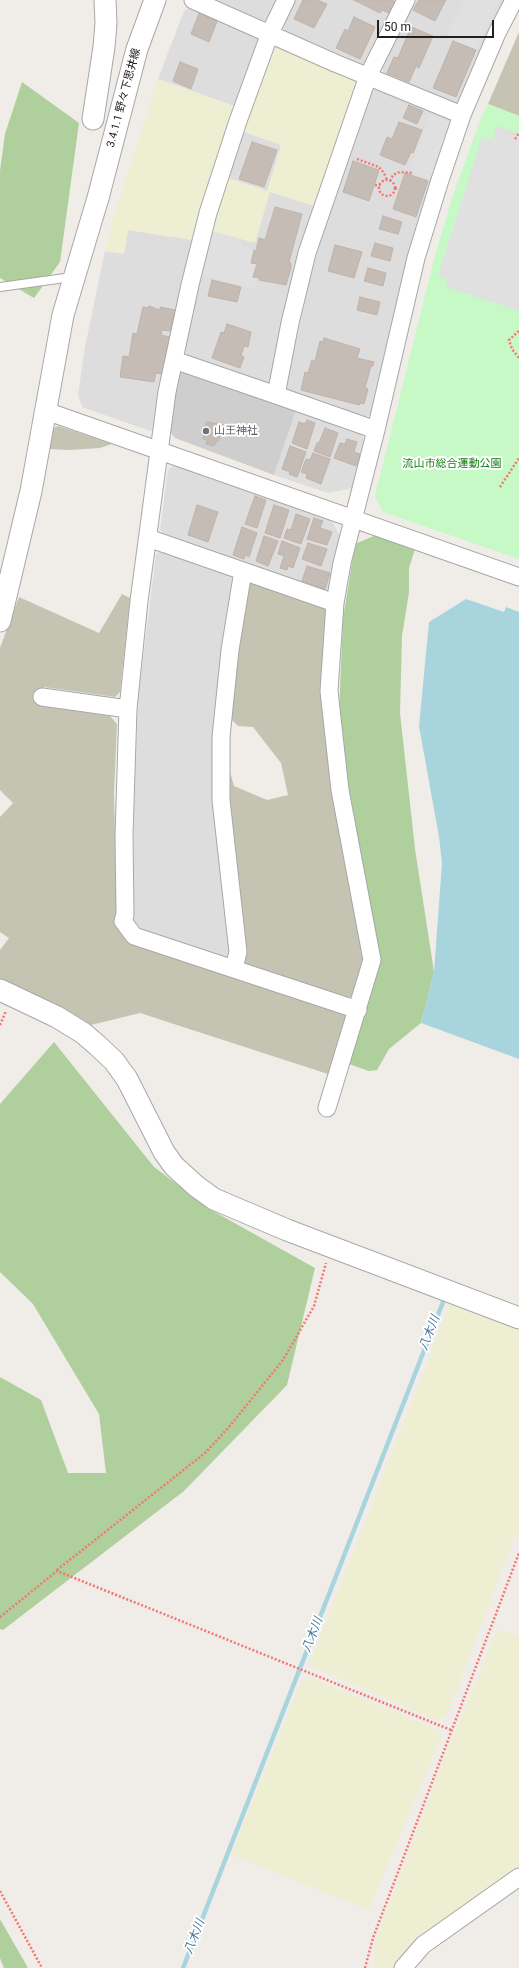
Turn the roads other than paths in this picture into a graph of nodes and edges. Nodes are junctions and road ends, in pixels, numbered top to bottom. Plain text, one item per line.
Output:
1 (105, 0) edge
2 (155, 0) edge
3 (193, 0) edge
4 (286, 0) edge
5 (406, 0) edge
6 (514, 0) edge
7 (270, 33) junction
8 (368, 76) junction
9 (462, 115) junction
10 (93, 119) dead end
11 (73, 277) junction
12 (0, 287) edge
13 (174, 360) junction
14 (276, 395) junction
15 (46, 411) junction
16 (376, 430) junction
17 (159, 451) junction
18 (354, 520) junction
19 (148, 538) junction
20 (243, 570) junction
21 (519, 577) edge
22 (335, 603) junction
23 (0, 621) edge
24 (42, 697) dead end
25 (128, 709) junction
26 (234, 968) junction
27 (0, 990) edge
28 (358, 1010) junction
29 (327, 1108) dead end
30 (519, 1318) edge
31 (519, 1877) edge
32 (403, 1968) edge

1 - 10 street
2 - 11 street, 3.4.1.1 野々下思井線
3 - 7 street
4 - 7 street
5 - 8 street
6 - 9 street
7 - 8 street
7 - 13 street
8 - 9 street
8 - 14 street
9 - 16 street
11 - 12 lane
11 - 15 street, 3.4.1.1 野々下思井線
13 - 14 street
13 - 17 street
14 - 16 street
15 - 17 street
15 - 23 street, 3.4.1.1 野々下思井線
16 - 18 street
17 - 18 street
17 - 19 street
18 - 21 street
18 - 22 street
19 - 20 street
19 - 25 street
20 - 22 street
20 - 26 street
22 - 28 street
24 - 25 street
25 - 26 street
26 - 28 street
27 - 30 street
28 - 29 street
31 - 32 street

